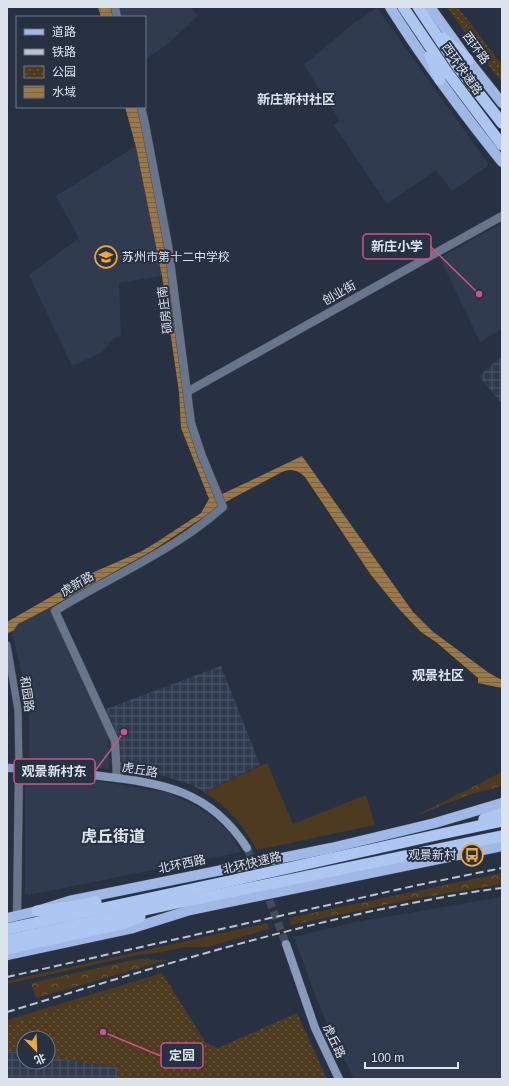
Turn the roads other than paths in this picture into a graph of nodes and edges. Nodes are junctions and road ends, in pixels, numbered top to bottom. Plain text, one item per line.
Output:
1 (390, 7) edge
2 (403, 7) edge
3 (418, 7) edge
4 (430, 7) edge
5 (432, 28) junction
6 (423, 36) junction
7 (468, 60) junction
8 (440, 80) junction
9 (501, 99) edge
10 (141, 108) edge
11 (502, 123) edge
12 (502, 145) edge
13 (502, 162) edge
14 (502, 216) edge
15 (187, 392) junction
16 (223, 506) joint
17 (7, 645) edge
18 (7, 768) edge
19 (19, 768) junction
20 (117, 778) junction
21 (502, 803) edge
22 (502, 813) edge
23 (502, 821) edge
24 (441, 834) junction
25 (502, 836) edge
26 (502, 846) edge
27 (247, 848) tunnel mouth
28 (230, 881) junction
29 (177, 903) junction
30 (37, 911) junction
31 (12, 917) edge
32 (7, 929) edge
33 (7, 940) edge
34 (286, 944) tunnel mouth
35 (7, 949) edge
36 (7, 954) edge
37 (339, 1079) edge

1 - 8 main road
2 - 6 highway, 西环快速路
3 - 5 highway, 西环快速路
4 - 7 main road, 西环路
5 - 7 highway
5 - 11 highway, 西环快速路
6 - 8 highway
6 - 12 highway, 西环快速路
7 - 9 main road, 西环路
8 - 13 main road
10 - 15 street, 硕房庄南
14 - 15 street, 创业街
15 - 16 street, 硕房庄南
16 - 20 street, 虎新路
17 - 19 street, 和园路
18 - 19 main road, 虎丘路
19 - 20 main road, 虎丘路
19 - 31 street, 和园路
20 - 27 main road, 虎丘路
21 - 30 main road, 北环西路
22 - 24 highway
23 - 24 highway, 北环快速路
24 - 28 highway, 北环快速路
25 - 29 highway, 北环快速路
26 - 36 main road
28 - 30 highway
28 - 32 highway, 北环快速路
29 - 33 highway, 北环快速路
29 - 35 highway
30 - 31 main road, 北环西路
34 - 37 main road, 虎丘路

